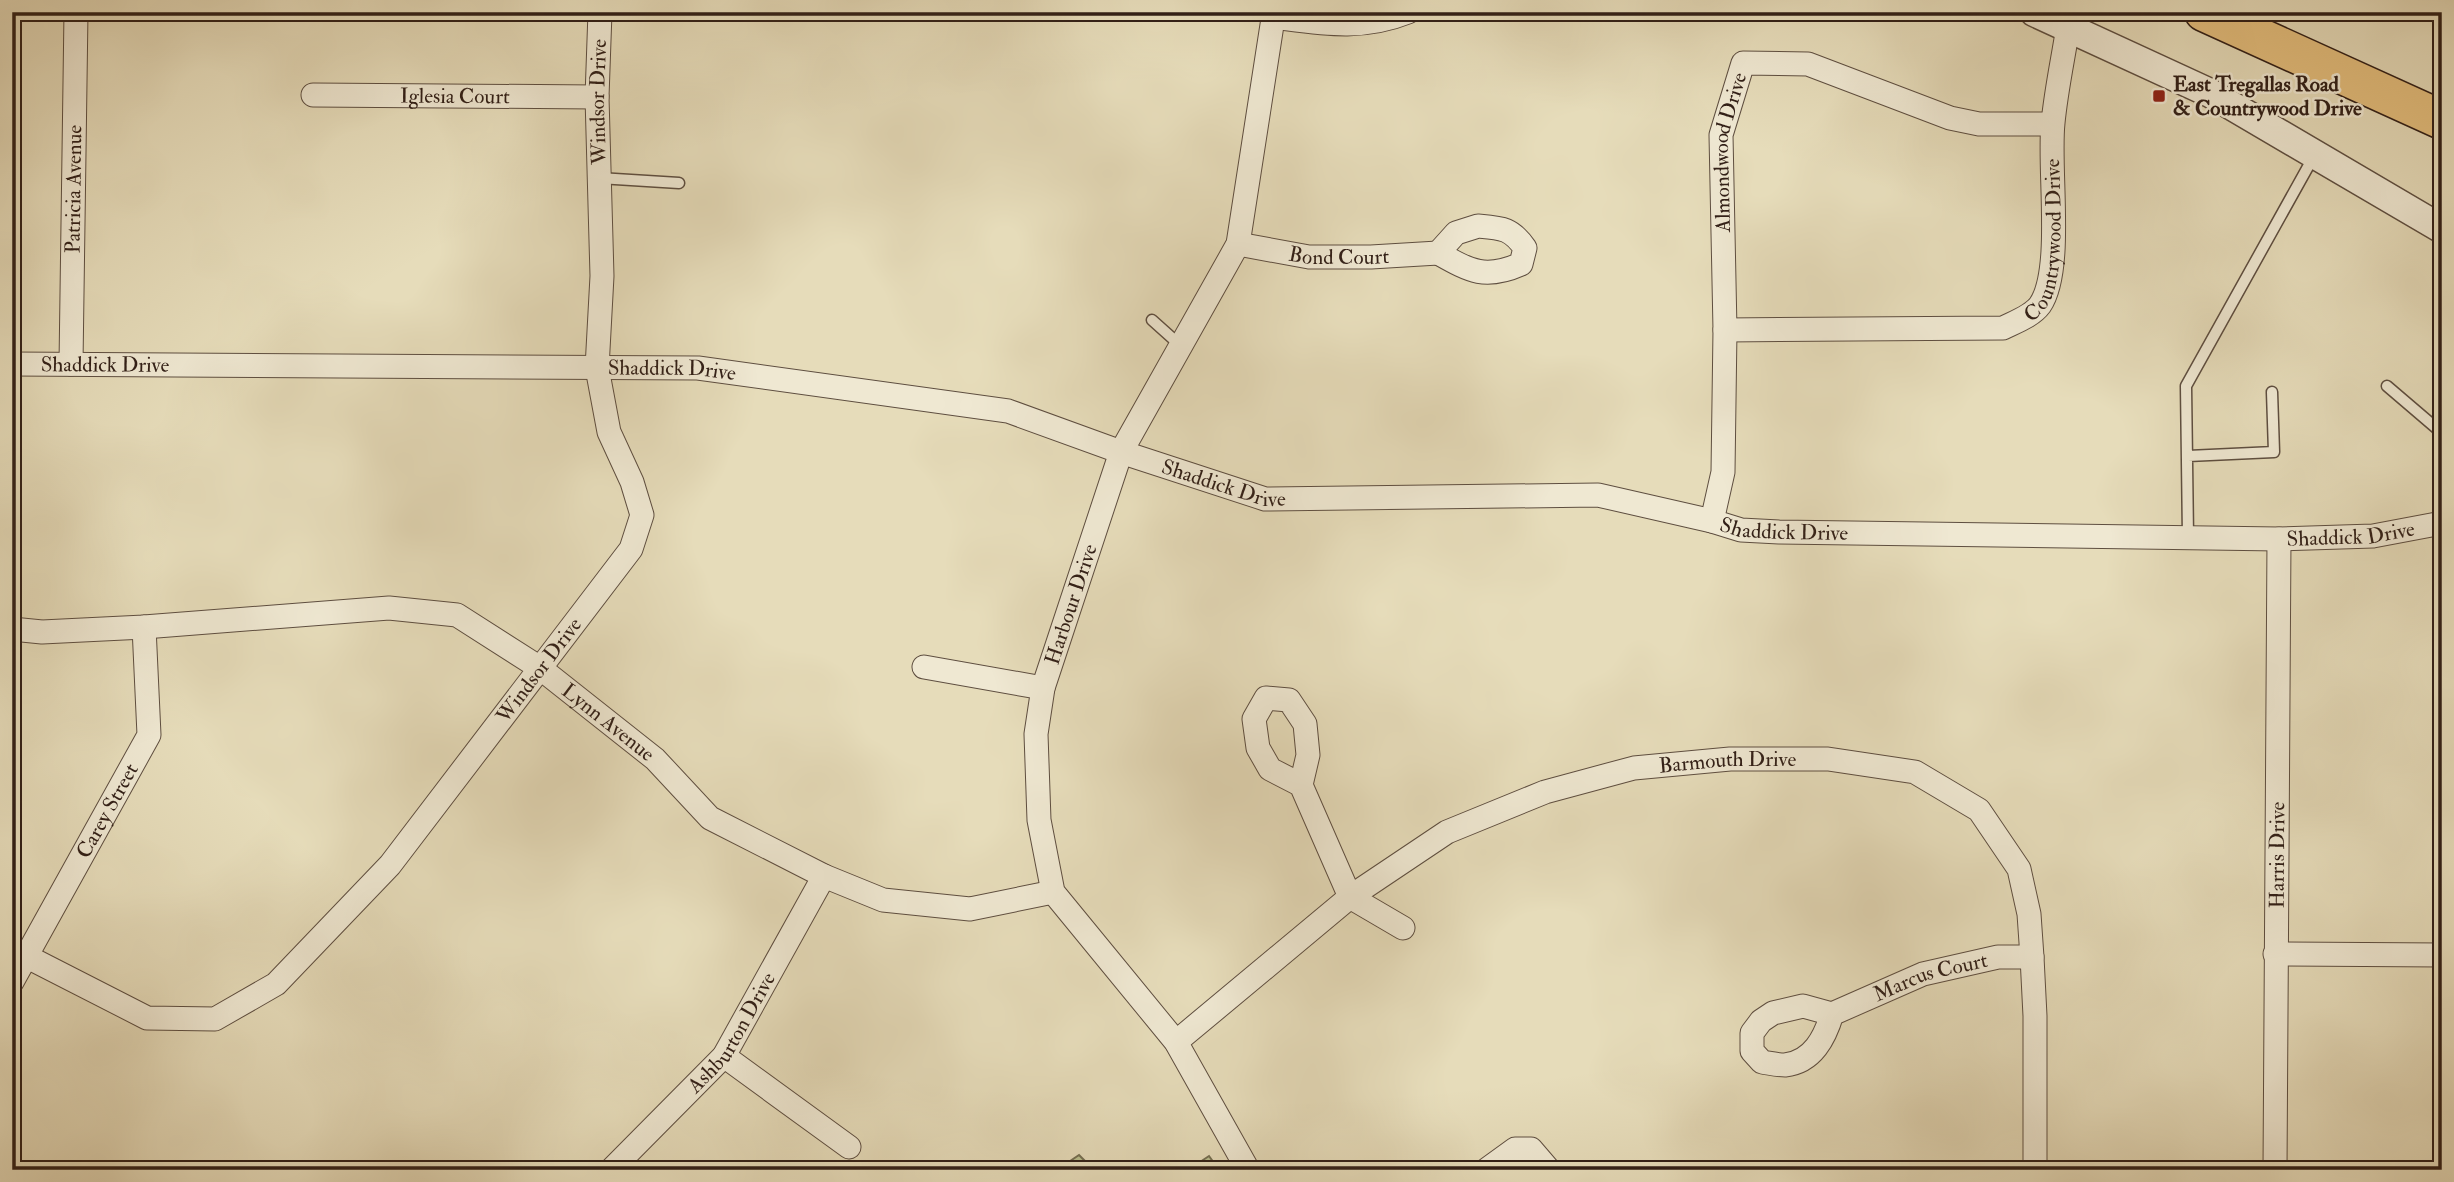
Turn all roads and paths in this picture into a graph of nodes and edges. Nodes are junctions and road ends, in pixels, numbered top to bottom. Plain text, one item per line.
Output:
1 (76, 12) edge
2 (600, 12) edge
3 (1408, 12) edge
4 (2034, 12) edge
5 (2204, 12) edge
6 (1273, 15) edge
7 (2068, 27) junction
8 (313, 95) dead end
9 (597, 97) junction
10 (2442, 120) edge
11 (2053, 124) junction
12 (2315, 153) junction
13 (599, 178) junction
14 (679, 183) dead end
15 (2442, 229) edge
16 (1238, 244) junction
17 (1438, 253) dead end
18 (1152, 320) dead end
19 (1725, 330) junction
20 (1181, 346) junction
21 (12, 364) edge
22 (71, 364) junction
23 (597, 368) junction
24 (2387, 386) dead end
25 (2272, 392) dead end
26 (2442, 433) edge
27 (1121, 452) junction
28 (2188, 456) junction
29 (1712, 521) junction
30 (2442, 523) edge
31 (2188, 537) junction
32 (2279, 539) junction
33 (144, 627) junction
34 (12, 629) edge
35 (924, 667) dead end
36 (540, 668) junction
37 (1043, 688) junction
38 (1301, 785) dead end
39 (824, 876) junction
40 (1053, 892) junction
41 (1350, 897) junction
42 (1403, 928) dead end
43 (19, 953) edge
44 (2275, 954) junction
45 (2442, 956) edge
46 (2032, 957) junction
47 (12, 982) edge
48 (1832, 1014) dead end
49 (1176, 1042) junction
50 (724, 1056) junction
51 (849, 1147) dead end
52 (611, 1170) edge
53 (1248, 1170) edge
54 (1486, 1170) edge
55 (1549, 1170) edge
56 (2035, 1170) edge
57 (2275, 1170) edge

1 - 22 street, Patricia Avenue
2 - 9 street, Windsor Drive
3 - 6 street
4 - 7 street
5 - 10 highway
6 - 16 street, Harbour Drive
7 - 11 street, Countrywood Drive
7 - 12 street
8 - 9 street, Iglesia Court
9 - 13 street, Windsor Drive
11 - 19 street, Countrywood Drive
11 - 19 street, Almondwood Drive
12 - 15 street
12 - 28 lane
13 - 14 lane
13 - 23 street, Windsor Drive
16 - 17 street, Bond Court
16 - 20 street, Harbour Drive
18 - 20 lane
19 - 29 street, Almondwood Drive
20 - 27 street, Harbour Drive
21 - 22 street, Shaddick Drive
22 - 23 street, Shaddick Drive
23 - 27 street, Shaddick Drive
23 - 36 street, Windsor Drive
24 - 26 lane
25 - 28 lane
27 - 29 street, Shaddick Drive
27 - 37 street, Harbour Drive
28 - 31 lane
29 - 31 street, Shaddick Drive
30 - 32 street, Shaddick Drive
31 - 32 street, Shaddick Drive
32 - 44 street, Harris Drive
33 - 34 street, Lynn Avenue
33 - 36 street, Lynn Avenue
33 - 43 street, Carey Street
35 - 37 street
36 - 39 street, Lynn Avenue
36 - 43 street, Windsor Drive
37 - 40 street, Harbour Drive
38 - 41 street
39 - 40 street, Lynn Avenue
39 - 50 street, Ashburton Drive
40 - 49 street, Harbour Drive
41 - 42 street
41 - 46 street, Barmouth Drive
41 - 49 street, Barmouth Drive
43 - 47 street, Carey Street
44 - 45 street
44 - 57 street, Harris Drive
46 - 48 street, Marcus Court
46 - 56 street, Barmouth Drive
49 - 53 street, Harbour Drive
50 - 51 street
50 - 52 street, Ashburton Drive
54 - 55 street

